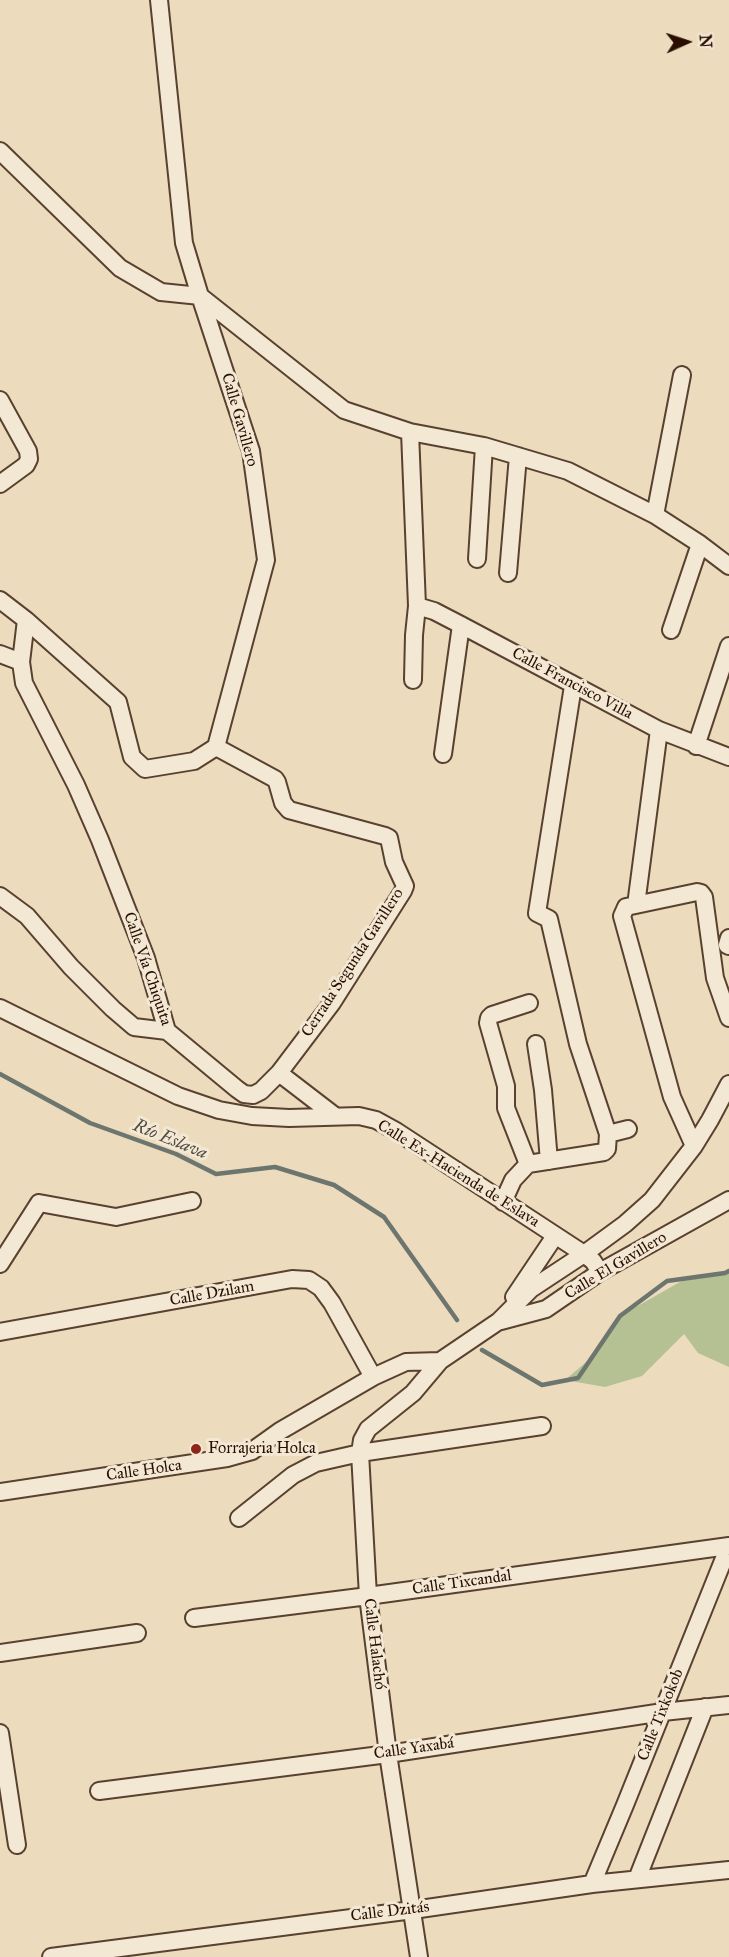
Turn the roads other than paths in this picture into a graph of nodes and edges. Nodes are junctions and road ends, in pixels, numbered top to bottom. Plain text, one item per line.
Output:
1 (159, 0) edge
2 (0, 151) edge
3 (200, 296) junction
4 (682, 375) dead end
5 (0, 400) edge
6 (410, 432) junction
7 (484, 446) junction
8 (518, 456) junction
9 (0, 484) edge
10 (655, 515) junction
11 (700, 544) junction
12 (477, 559) dead end
13 (729, 566) edge
14 (508, 573) dead end
15 (0, 600) edge
16 (417, 606) junction
17 (26, 620) junction
18 (461, 625) junction
19 (671, 630) dead end
20 (729, 646) edge
21 (0, 654) edge
22 (21, 662) junction
23 (413, 680) dead end
24 (573, 686) junction
25 (659, 730) junction
26 (696, 746) junction
27 (216, 747) junction
28 (443, 754) dead end
29 (729, 757) edge
30 (0, 896) edge
31 (631, 906) junction
32 (729, 938) edge
33 (729, 946) edge
34 (529, 1003) dead end
35 (0, 1008) edge
36 (729, 1018) edge
37 (166, 1031) junction
38 (536, 1044) dead end
39 (279, 1073) junction
40 (729, 1084) edge
41 (335, 1116) junction
42 (628, 1129) dead end
43 (609, 1134) junction
44 (694, 1146) junction
45 (549, 1161) junction
46 (528, 1164) junction
47 (729, 1200) edge
48 (192, 1201) dead end
49 (503, 1202) junction
50 (555, 1236) junction
51 (584, 1254) junction
52 (0, 1264) edge
53 (600, 1272) junction
54 (499, 1321) junction
55 (0, 1332) edge
56 (440, 1361) junction
57 (373, 1377) junction
58 (543, 1426) dead end
59 (360, 1453) junction
60 (0, 1492) edge
61 (239, 1518) dead end
62 (729, 1546) edge
63 (368, 1596) junction
64 (194, 1617) dead end
65 (137, 1633) dead end
66 (0, 1653) edge
67 (729, 1705) edge
68 (705, 1707) junction
69 (663, 1712) junction
70 (0, 1733) edge
71 (388, 1754) junction
72 (99, 1791) dead end
73 (6, 1802) edge
74 (17, 1845) dead end
75 (729, 1870) edge
76 (637, 1880) junction
77 (592, 1884) junction
78 (413, 1910) junction
79 (51, 1957) edge
80 (419, 1957) edge

1 - 3 street, Calle Gavillero
2 - 3 street
3 - 6 street
3 - 27 street, Calle Gavillero
4 - 10 street
5 - 9 street
6 - 7 street
6 - 16 street
7 - 8 street
7 - 12 street
8 - 10 street
8 - 14 street
10 - 11 street
11 - 13 street
11 - 19 street
15 - 17 street
16 - 18 street, Calle Francisco Villa
16 - 23 street
17 - 22 street
17 - 27 street
18 - 24 street, Calle Francisco Villa
18 - 28 street
20 - 26 street
21 - 22 street
22 - 37 street, Calle Vía Chiquita
24 - 25 street, Calle Francisco Villa
24 - 43 street
25 - 26 street, Calle Francisco Villa
25 - 31 street
26 - 29 street, Calle Francisco Villa
27 - 39 street, Cerrada Segunda Gavillero
30 - 37 street
31 - 36 street
31 - 44 street
32 - 33 street
34 - 46 street
35 - 41 street, Calle Ex-Hacienda de Eslava
37 - 39 street, Calle Vía Chiquita
38 - 45 street
39 - 41 street
40 - 44 street
41 - 49 street, Calle Ex-Hacienda de Eslava
42 - 43 street
43 - 45 street
44 - 51 street
45 - 46 street
46 - 49 street
47 - 53 street, Calle El Gavillero
48 - 52 street
49 - 50 street, Calle Ex-Hacienda de Eslava
50 - 51 street, Calle Ex-Hacienda de Eslava
50 - 54 street
51 - 53 street, Calle Ex-Hacienda de Eslava
51 - 54 street
53 - 54 street, Calle El Gavillero
54 - 56 street, Calle Halachó
55 - 57 street, Calle Dzilam
56 - 57 street, Calle Holca
56 - 59 street, Calle Halachó
57 - 60 street, Calle Holca
58 - 59 street
59 - 61 street
59 - 63 street, Calle Halachó
62 - 63 street, Calle Tixcandal
62 - 69 street, Calle Tixkokob
63 - 64 street, Calle Tixcandal
63 - 71 street, Calle Halachó
65 - 66 street
67 - 68 street, Calle Yaxabá
68 - 69 street, Calle Yaxabá
68 - 76 street
69 - 71 street, Calle Yaxabá
69 - 77 street, Calle Tixkokob
70 - 73 street
71 - 72 street, Calle Yaxabá
71 - 78 street, Calle Halachó
73 - 74 street
75 - 76 street, Calle Dzitás
76 - 77 street, Calle Dzitás
77 - 78 street, Calle Dzitás
78 - 79 street, Calle Dzitás
78 - 80 street, Calle Halachó

